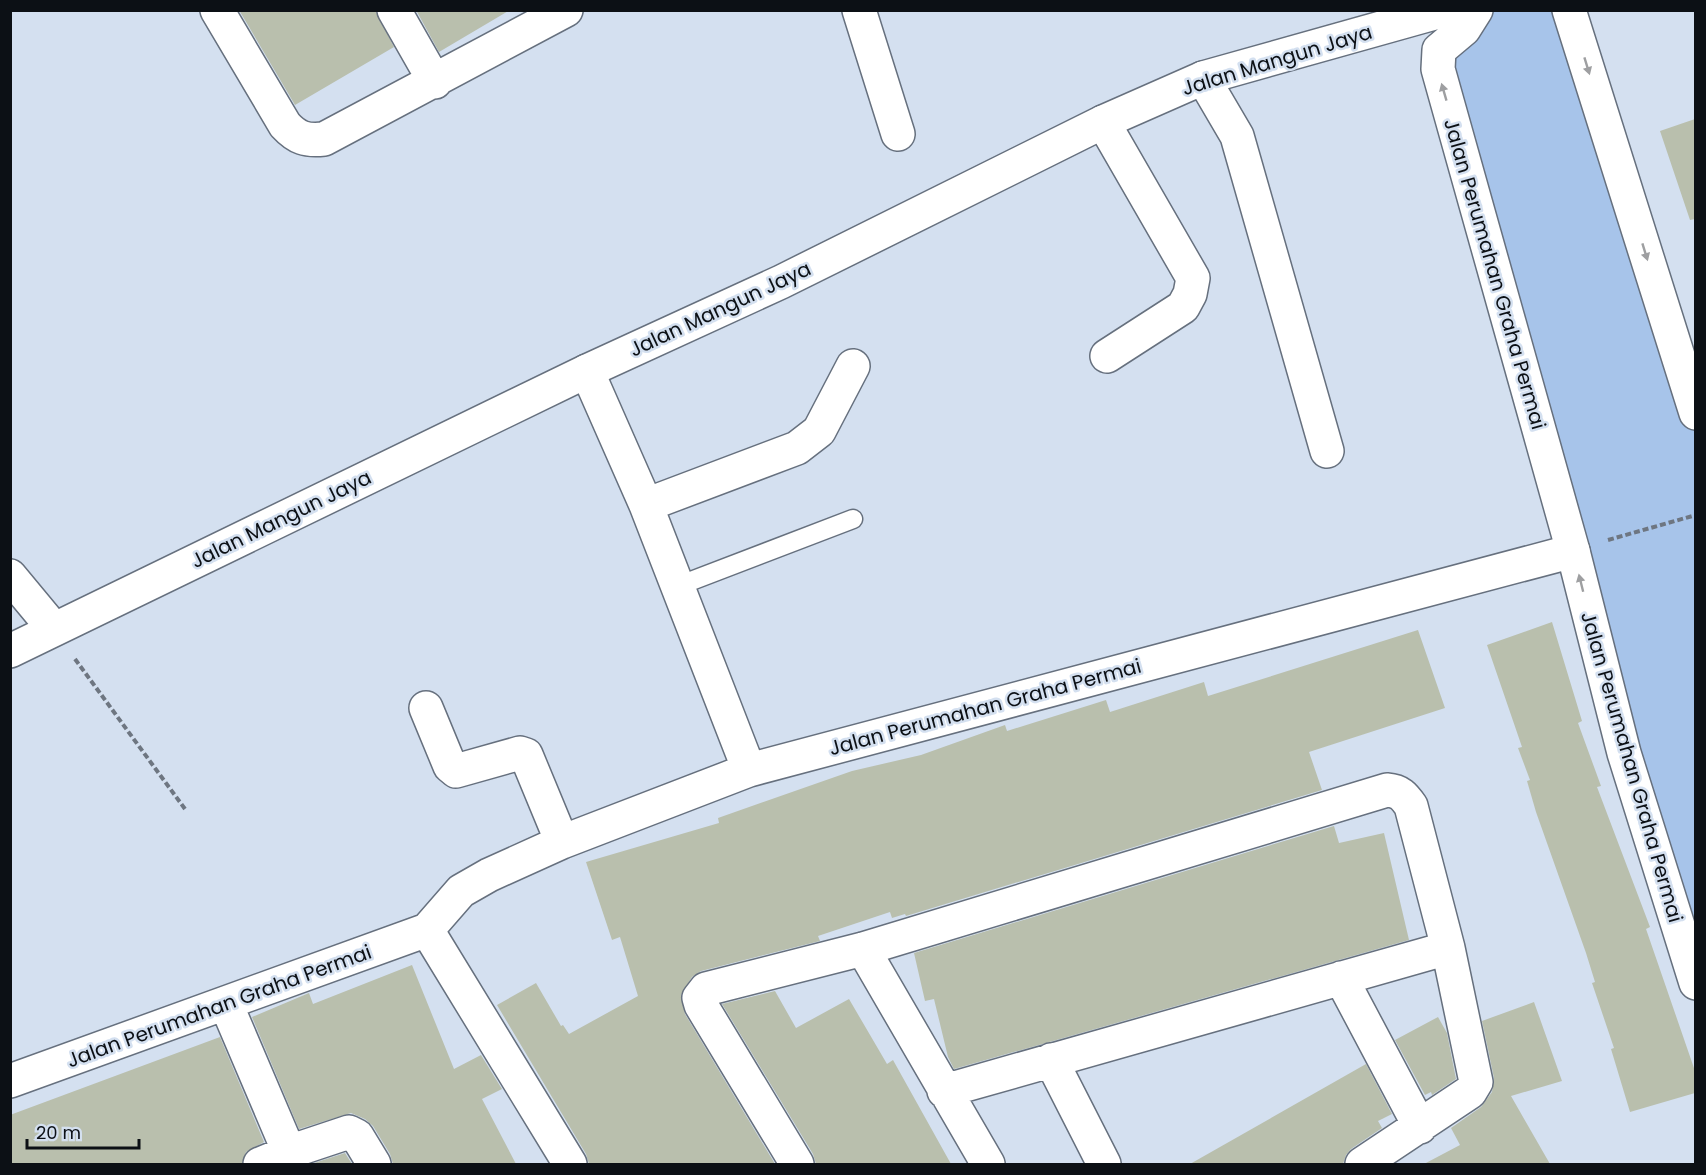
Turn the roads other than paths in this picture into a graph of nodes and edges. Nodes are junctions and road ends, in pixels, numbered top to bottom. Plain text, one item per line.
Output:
1 (217, 10) edge
2 (394, 10) edge
3 (566, 10) edge
4 (859, 10) edge
5 (1445, 10) edge
6 (1476, 10) edge
7 (1569, 10) edge
8 (1203, 78) junction
9 (435, 82) junction
10 (1103, 122) junction
11 (898, 134) dead end
12 (1107, 356) dead end
13 (853, 366) dead end
14 (587, 371) junction
15 (1695, 413) edge
16 (1328, 450) dead end
17 (646, 505) junction
18 (853, 519) dead end
19 (1573, 551) junction
20 (10, 576) edge
21 (678, 586) junction
22 (54, 629) junction
23 (10, 651) edge
24 (426, 708) dead end
25 (749, 770) junction
26 (562, 842) junction
27 (427, 930) junction
28 (1448, 948) junction
29 (863, 949) junction
30 (1341, 978) junction
31 (1695, 983) edge
32 (226, 1004) junction
33 (1051, 1060) junction
34 (10, 1081) edge
35 (944, 1090) junction
36 (1420, 1127) junction
37 (274, 1158) edge
38 (374, 1164) edge
39 (570, 1164) edge
40 (796, 1164) edge
41 (988, 1164) edge
42 (1104, 1164) edge
43 (1362, 1164) edge

1 - 9 street
2 - 9 street
3 - 9 street
4 - 11 street
5 - 8 street, Jalan Mangun Jaya
19 -> 6 street, Jalan Perumahan Graha Permai
7 -> 15 street
8 - 10 street, Jalan Mangun Jaya
8 - 16 street
10 - 12 street
10 - 14 street, Jalan Mangun Jaya
13 - 17 street
14 - 17 street
14 - 22 street, Jalan Mangun Jaya
17 - 21 street
18 - 21 lane
19 - 25 street, Jalan Perumahan Graha Permai
31 -> 19 street, Jalan Perumahan Graha Permai
20 - 22 street
21 - 25 street
22 - 23 street, Jalan Mangun Jaya
24 - 26 street
25 - 26 street, Jalan Perumahan Graha Permai
26 - 27 street, Jalan Perumahan Graha Permai
27 - 32 street, Jalan Perumahan Graha Permai
27 - 39 street
28 - 29 street
28 - 30 street
28 - 36 street
29 - 35 street
29 - 40 street
30 - 33 street
30 - 36 street
32 - 34 street, Jalan Perumahan Graha Permai
32 - 37 street
33 - 35 street
33 - 42 street
35 - 41 street
36 - 43 street
37 - 38 street

